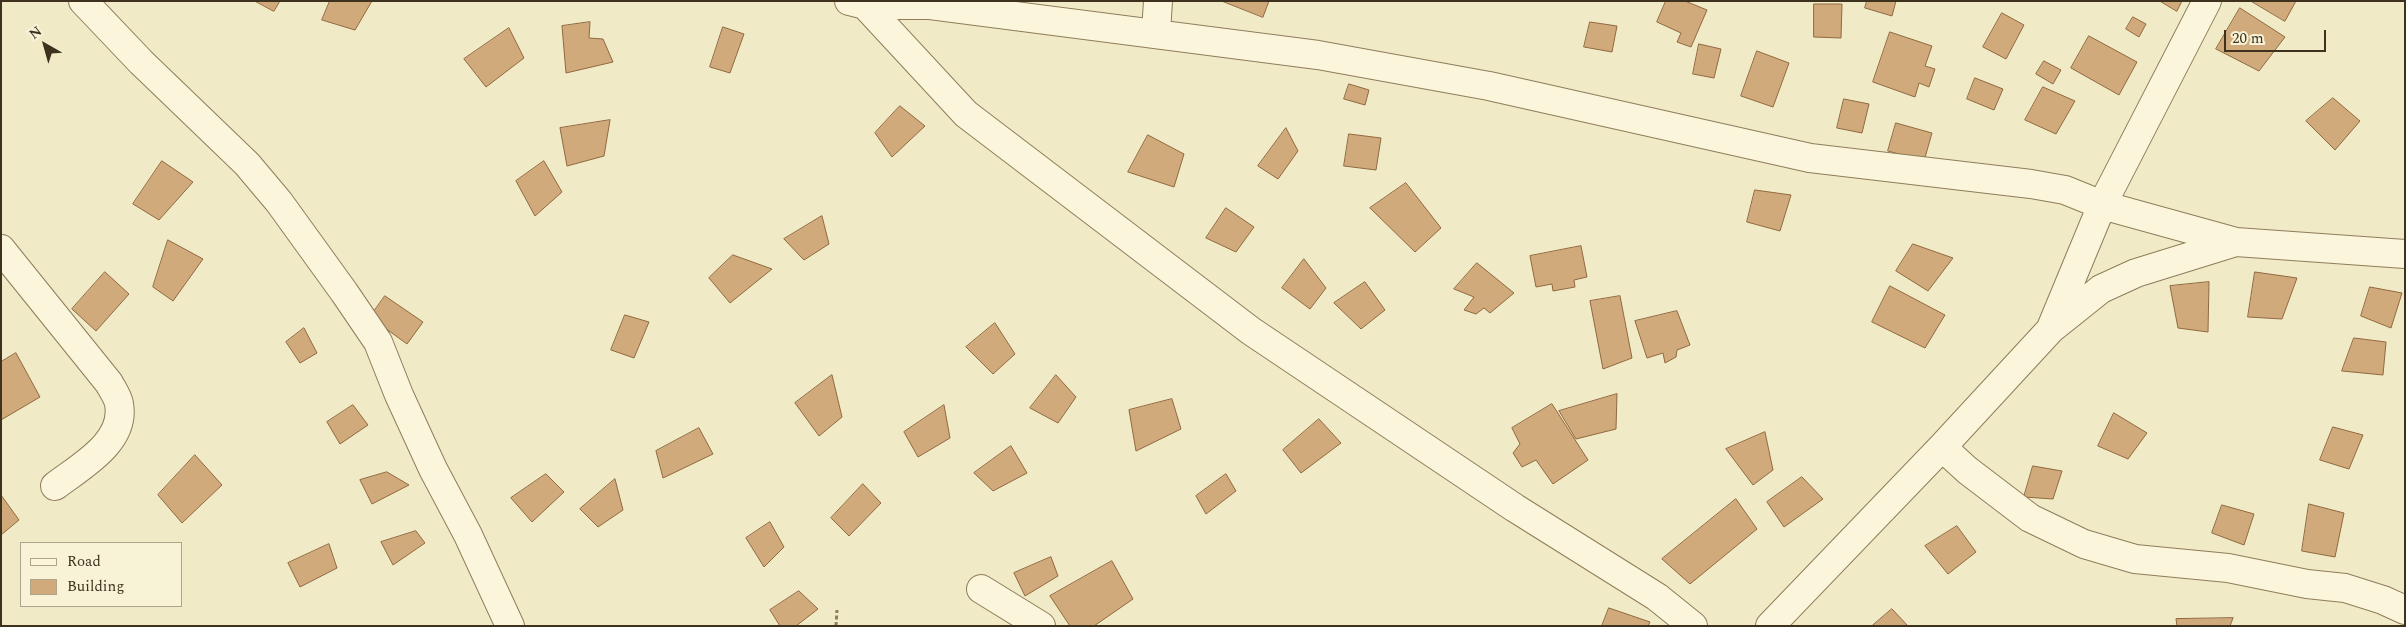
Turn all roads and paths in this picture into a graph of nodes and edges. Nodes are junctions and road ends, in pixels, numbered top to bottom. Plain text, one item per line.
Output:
1 (83, 1) edge
2 (1158, 1) edge
3 (2207, 1) edge
4 (857, 3) edge
5 (986, 6) edge
6 (1156, 32) junction
7 (2102, 205) junction
8 (2236, 242) junction
9 (1, 249) edge
10 (2405, 254) edge
11 (2051, 329) junction
12 (1942, 447) junction
13 (55, 486) dead end
14 (981, 589) dead end
15 (837, 610) dead end
16 (2405, 610) edge
17 (510, 626) edge
18 (836, 626) edge
19 (1041, 626) edge
20 (1693, 626) edge
21 (1770, 626) edge

1 - 17 street
2 - 6 street
3 - 7 street
4 - 5 street
4 - 20 street
5 - 6 street
6 - 7 street
7 - 8 street
7 - 11 street
8 - 10 street
8 - 11 street
9 - 13 street
11 - 12 street
12 - 16 street
12 - 21 street
14 - 19 street
15 - 18 path

